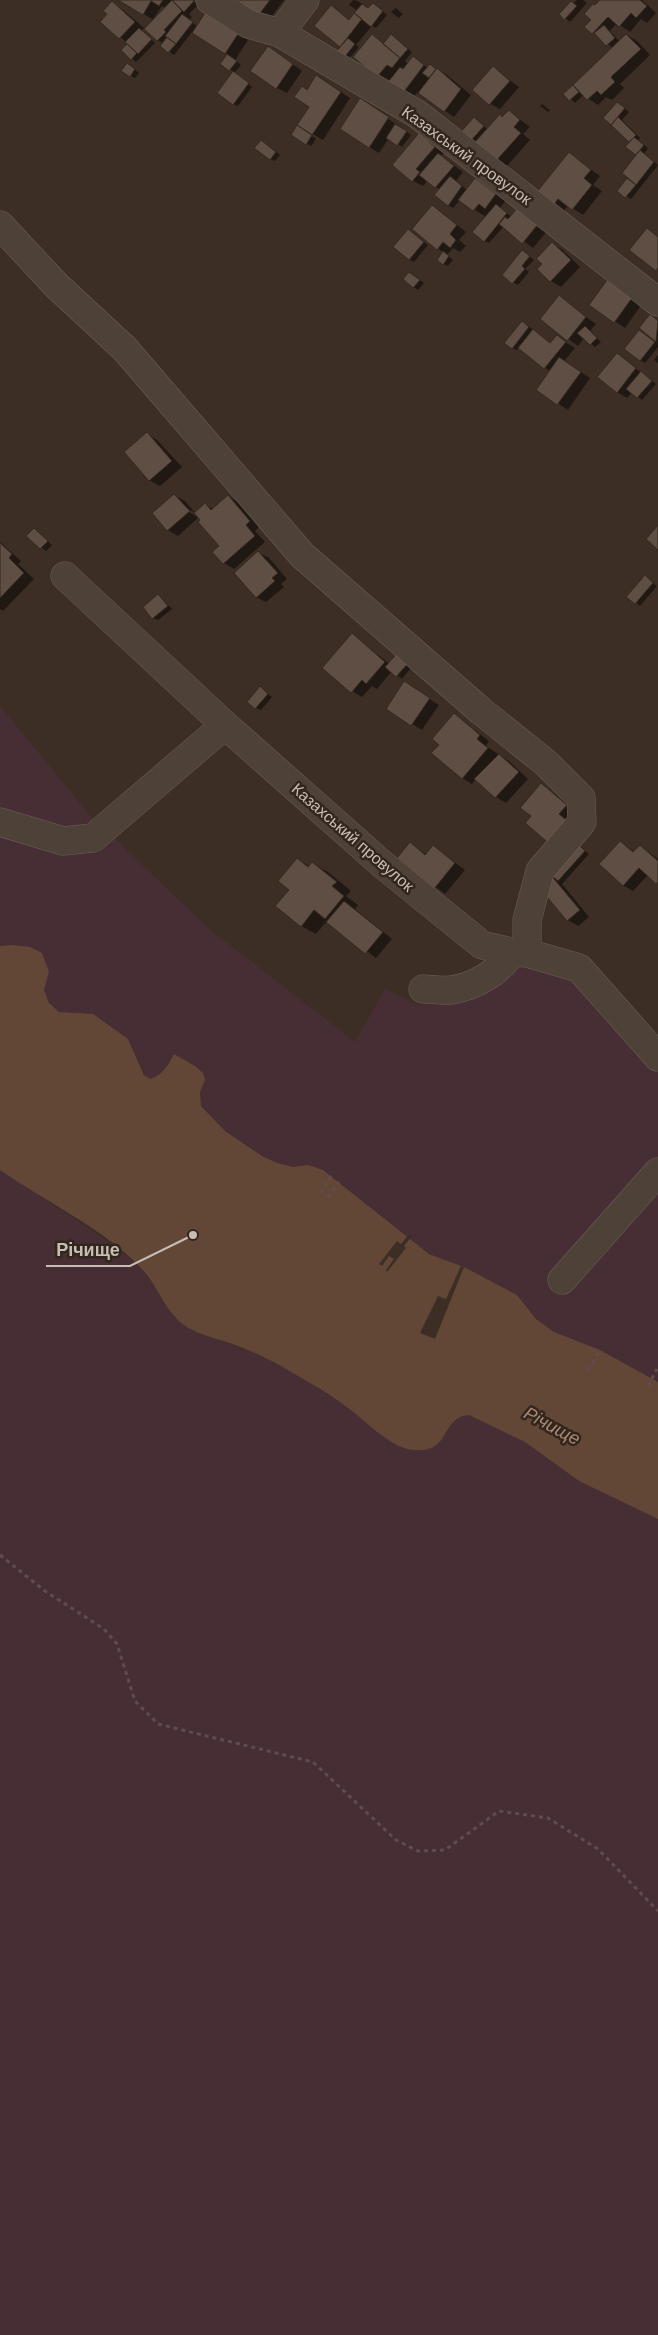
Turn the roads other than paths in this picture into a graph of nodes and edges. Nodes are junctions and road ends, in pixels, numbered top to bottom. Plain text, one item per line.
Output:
1 (210, 0) edge
2 (305, 0) edge
3 (280, 33) junction
4 (0, 224) edge
5 (658, 302) edge
6 (65, 576) dead end
7 (225, 725) junction
8 (0, 822) edge
9 (519, 953) junction
10 (423, 989) dead end
11 (658, 1057) edge
12 (658, 1172) edge
13 (562, 1280) dead end

1 - 3 street, Казахський провулок
2 - 3 street
3 - 5 street, Казахський провулок
4 - 9 street
6 - 7 street, Казахський провулок
7 - 8 street
7 - 9 street, Казахський провулок
9 - 10 street
9 - 11 street, Казахський провулок
12 - 13 street

